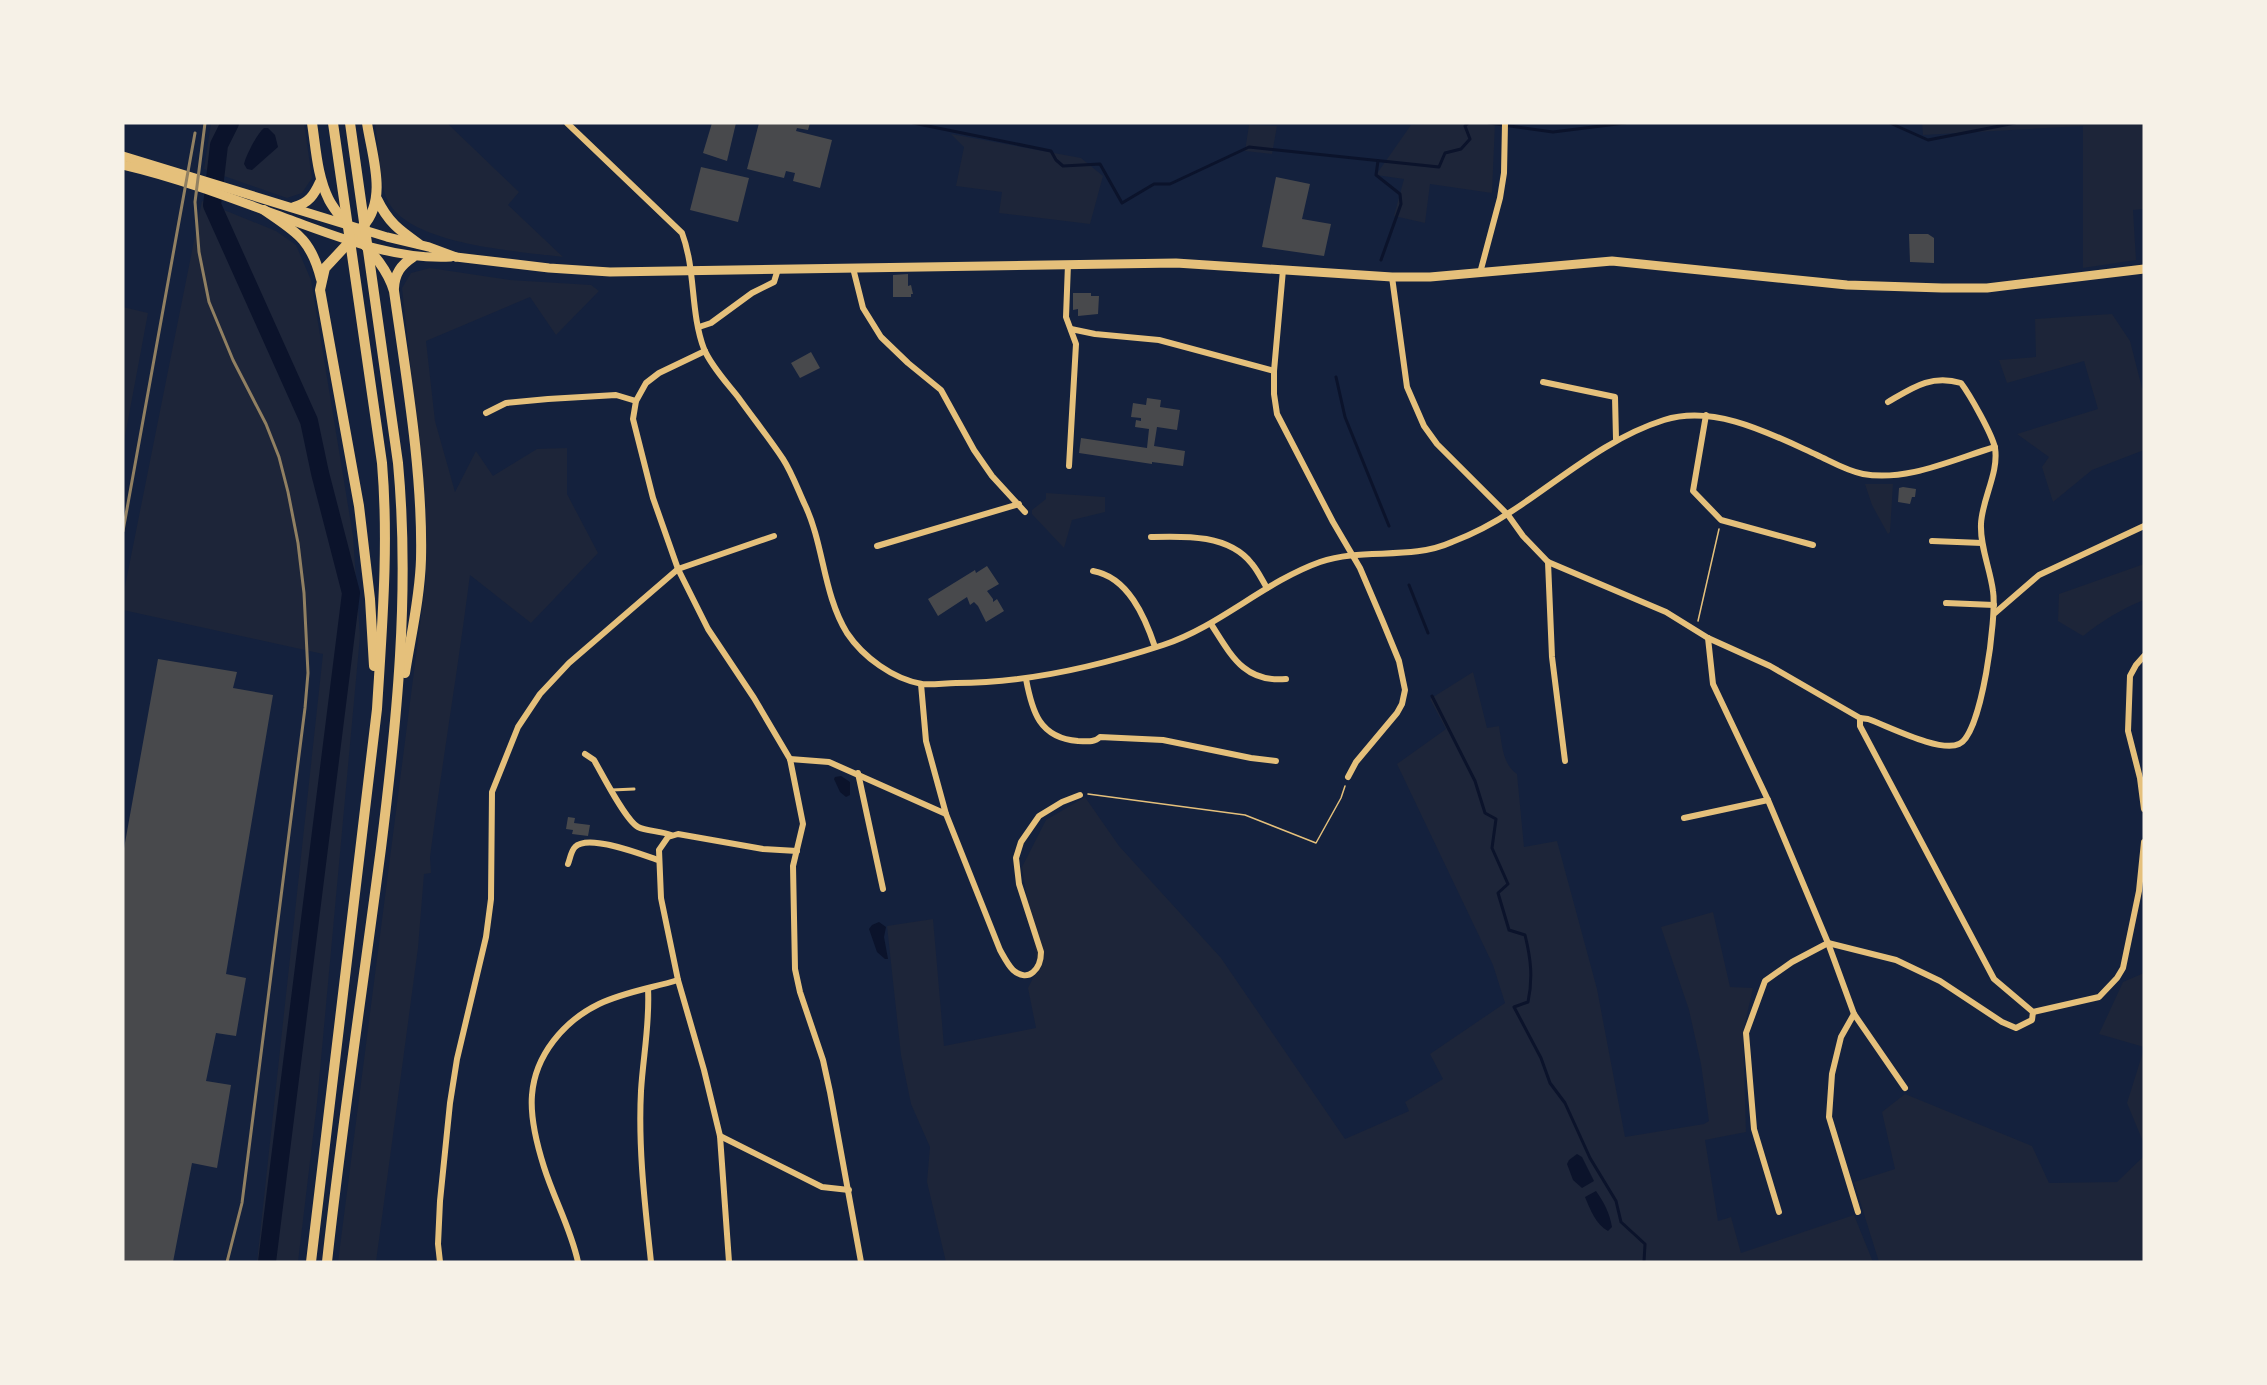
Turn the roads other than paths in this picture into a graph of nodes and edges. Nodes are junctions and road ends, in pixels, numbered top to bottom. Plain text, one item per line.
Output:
1 (312, 123) edge
2 (333, 123) edge
3 (350, 123) edge
4 (367, 123) edge
5 (567, 123) edge
6 (1505, 123) edge
7 (123, 156) edge
8 (123, 165) edge
9 (320, 182) junction
10 (375, 204) junction
11 (294, 207) junction
12 (264, 210) junction
13 (346, 224) junction
14 (355, 235) junction
15 (419, 244) junction
16 (366, 246) junction
17 (413, 257) junction
18 (460, 258) junction
19 (1068, 264) junction
20 (853, 268) junction
21 (778, 269) junction
22 (2144, 269) edge
23 (1283, 270) junction
24 (690, 271) junction
25 (1480, 273) junction
26 (1392, 277) junction
27 (321, 279) junction
28 (393, 291) junction
29 (699, 327) junction
30 (1071, 329) junction
31 (705, 351) junction
32 (1274, 371) junction
33 (1543, 382) dead end
34 (636, 401) junction
35 (1888, 402) dead end
36 (486, 413) dead end
37 (1706, 415) junction
38 (1617, 439) junction
39 (1995, 447) junction
40 (1070, 466) dead end
41 (1019, 504) junction
42 (1025, 512) dead end
43 (1508, 515) junction
44 (2144, 526) edge
45 (774, 536) dead end
46 (1151, 537) dead end
47 (1932, 541) dead end
48 (1982, 543) junction
49 (1813, 545) dead end
50 (877, 546) dead end
51 (1351, 554) junction
52 (1548, 562) junction
53 (678, 569) junction
54 (1093, 571) dead end
55 (1267, 588) junction
56 (1946, 603) dead end
57 (1994, 605) junction
58 (1995, 613) junction
59 (1211, 624) junction
60 (1708, 638) junction
61 (1155, 648) junction
62 (2144, 656) edge
63 (1026, 679) junction
64 (1286, 679) dead end
65 (921, 684) junction
66 (377, 709) junction
67 (1860, 718) junction
68 (395, 735) junction
69 (585, 754) dead end
70 (790, 759) junction
71 (1276, 761) dead end
72 (1565, 761) dead end
73 (858, 773) junction
74 (1348, 777) road end
75 (634, 789) dead end
76 (612, 790) junction
77 (1080, 795) road end
78 (1768, 800) junction
79 (2144, 809) edge
80 (946, 814) junction
81 (1684, 818) dead end
82 (671, 835) junction
83 (2144, 842) edge
84 (797, 851) junction
85 (658, 860) junction
86 (568, 864) dead end
87 (884, 889) dead end
88 (1828, 943) junction
89 (678, 980) junction
90 (648, 989) junction
91 (2033, 1012) junction
92 (1854, 1014) junction
93 (1905, 1088) dead end
94 (720, 1136) junction
95 (849, 1190) junction
96 (1779, 1212) dead end
97 (1858, 1212) dead end
98 (311, 1262) edge
99 (327, 1262) edge
100 (440, 1262) edge
101 (578, 1262) edge
102 (651, 1262) edge
103 (729, 1262) edge
104 (861, 1262) edge

1 - 9 highway
2 - 66 highway
3 - 68 highway
4 - 10 highway
5 - 24 street
6 - 25 street
7 - 11 main road
8 - 12 main road
9 - 11 highway
9 - 13 highway
10 - 14 highway
10 - 15 highway
11 - 13 main road
12 - 14 main road
12 - 27 highway
13 - 14 highway
14 - 15 main road
14 - 16 highway
14 - 27 highway
15 - 18 main road
16 - 17 main road
16 - 28 highway
17 - 18 main road
17 - 28 highway
18 - 24 main road
19 - 20 main road
19 - 23 main road
19 - 30 street
20 - 21 main road
20 - 41 street
21 - 24 main road
21 - 29 street
22 - 25 main road
23 - 26 main road
23 - 32 street
24 - 29 street
25 - 26 main road
26 - 43 street
27 - 66 highway
28 - 68 highway
29 - 31 street
30 - 32 street
30 - 40 street
31 - 34 street
31 - 65 street
32 - 51 street
33 - 38 street
34 - 36 street
34 - 53 street
35 - 39 street
37 - 38 street
37 - 39 street
37 - 49 street
38 - 43 street
39 - 48 street
41 - 42 street
41 - 50 street
43 - 51 street
43 - 52 street
44 - 58 street
45 - 53 street
46 - 55 street
47 - 48 street
48 - 57 street
51 - 55 street
51 - 74 street
52 - 60 street
52 - 72 street
53 - 70 street
53 - 100 street
54 - 61 street
55 - 59 street
56 - 57 street
57 - 58 street
58 - 67 street
59 - 61 street
59 - 64 street
60 - 67 street
60 - 78 street
61 - 63 street
62 - 79 street
63 - 65 street
63 - 71 street
65 - 80 street
66 - 98 highway
67 - 91 street
68 - 99 highway
69 - 76 street
70 - 73 street
70 - 84 street
73 - 80 street
73 - 87 street
75 - 76 lane
76 - 82 street
77 - 80 street
78 - 81 street
78 - 88 street
82 - 84 street
82 - 85 street
83 - 91 street
84 - 95 street
85 - 86 street
85 - 89 street
88 - 91 street
88 - 92 street
88 - 96 street
89 - 90 street
89 - 94 street
90 - 101 street
90 - 102 street
92 - 93 street
92 - 97 street
94 - 95 street
94 - 103 street
95 - 104 street

